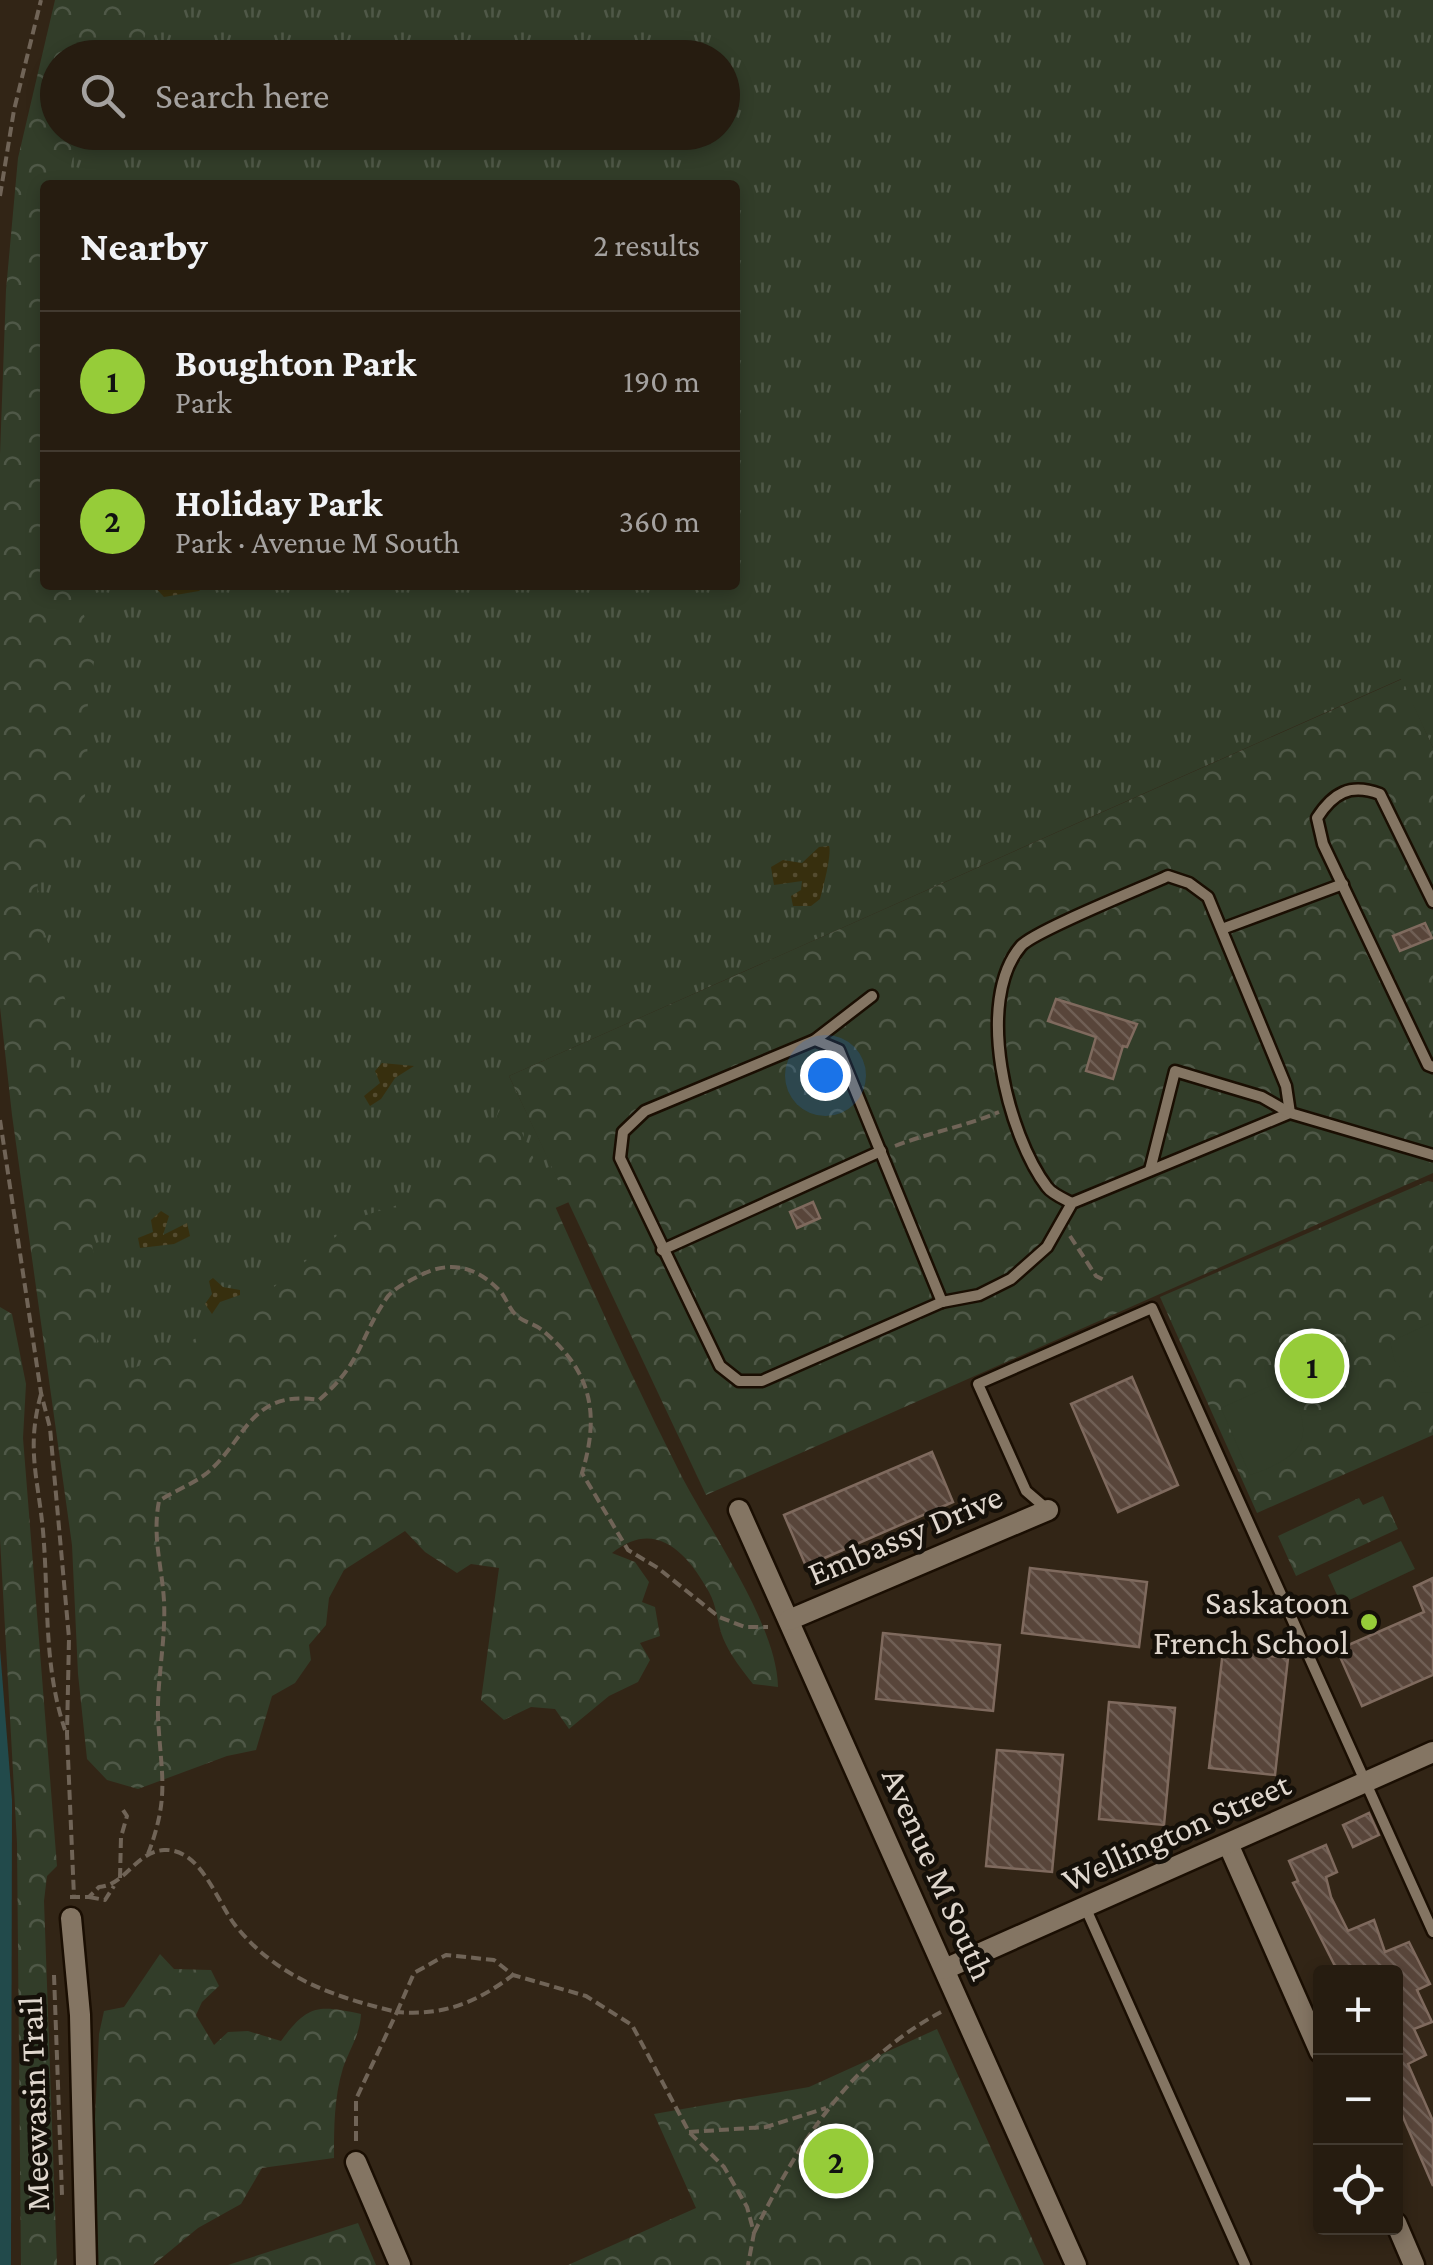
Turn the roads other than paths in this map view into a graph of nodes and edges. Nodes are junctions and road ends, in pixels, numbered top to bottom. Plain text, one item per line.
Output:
1 (1343, 884) junction
2 (1433, 902) edge
3 (1222, 929) junction
4 (872, 996) dead end
5 (815, 1040) junction
6 (1433, 1068) edge
7 (1290, 1112) junction
8 (881, 1151) junction
9 (1433, 1156) edge
10 (1150, 1170) junction
11 (1072, 1204) junction
12 (662, 1250) junction
13 (942, 1302) junction
14 (739, 1510) dead end
15 (1048, 1510) joint
16 (789, 1620) junction
17 (1433, 1752) edge
18 (1366, 1783) junction
19 (1230, 1846) junction
20 (69, 1908) road end
21 (1086, 1908) junction
22 (1433, 1932) edge
23 (945, 1969) junction
24 (1313, 2036) edge
25 (356, 2162) road end
26 (1401, 2235) edge
27 (86, 2265) edge
28 (400, 2265) edge
29 (1076, 2265) edge
30 (1244, 2265) edge
31 (1414, 2265) edge

1 - 2 lane
1 - 3 lane
1 - 6 lane
3 - 7 lane
3 - 11 lane
4 - 5 lane
5 - 8 lane
5 - 12 lane
7 - 9 lane
7 - 10 lane
7 - 10 lane
8 - 12 lane
8 - 13 lane
10 - 11 lane
11 - 13 lane
12 - 13 lane
14 - 16 street, Avenue M South
15 - 16 street, Embassy Drive
15 - 18 lane
16 - 23 street, Avenue M South
17 - 18 street, Wellington Street
18 - 19 street, Wellington Street
18 - 22 lane
19 - 21 street, Wellington Street
19 - 24 street
20 - 27 street
21 - 23 street, Wellington Street
21 - 30 lane
23 - 29 street, Avenue M South
25 - 28 street
26 - 31 street

